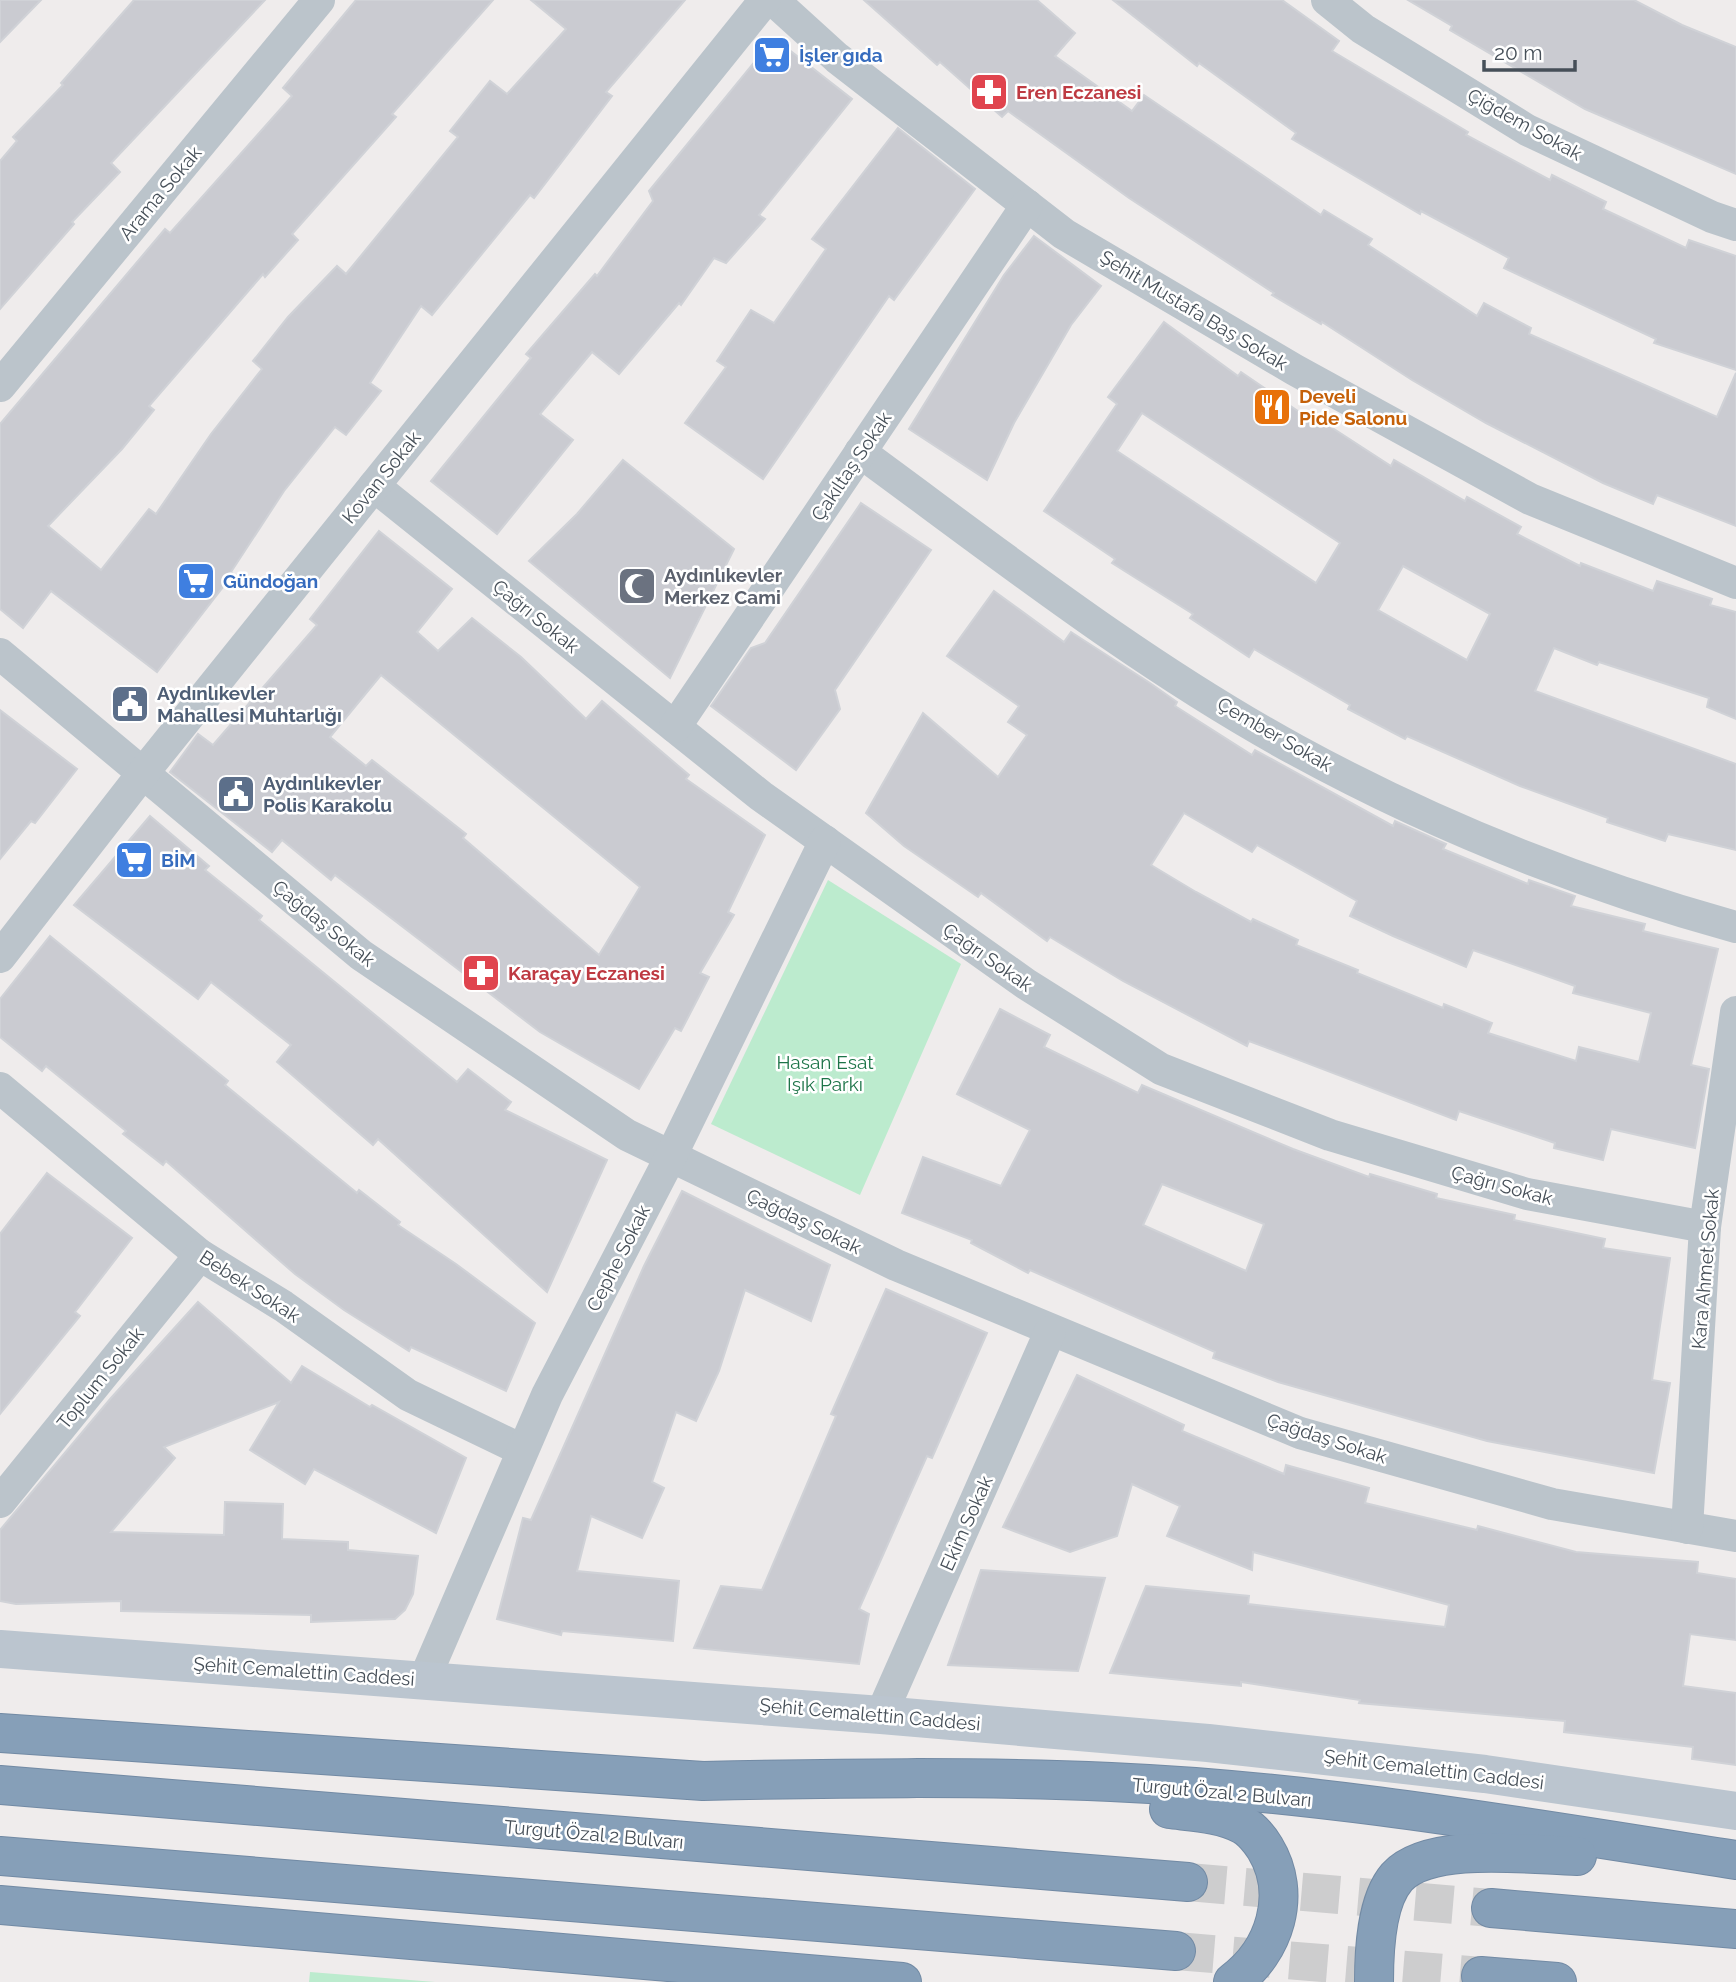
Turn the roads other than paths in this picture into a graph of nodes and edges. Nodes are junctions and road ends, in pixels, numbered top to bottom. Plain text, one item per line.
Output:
1 (320, 0) edge
2 (765, 0) edge
3 (773, 0) edge
4 (1327, 0) edge
5 (1027, 205) junction
6 (1736, 225) edge
7 (0, 386) edge
8 (860, 452) junction
9 (374, 486) junction
10 (1736, 583) edge
11 (0, 654) edge
12 (675, 727) junction
13 (143, 773) junction
14 (825, 841) junction
15 (1736, 927) edge
16 (0, 957) edge
17 (1736, 1012) edge
18 (0, 1088) edge
19 (671, 1156) junction
20 (1705, 1227) junction
21 (200, 1255) junction
22 (1050, 1332) junction
23 (522, 1450) junction
24 (0, 1502) edge
25 (1687, 1528) junction
26 (1736, 1536) edge
27 (0, 1649) edge
28 (424, 1680) junction
29 (881, 1714) junction
30 (0, 1732) edge
31 (703, 1781) junction
32 (0, 1785) edge
33 (1736, 1811) edge
34 (0, 1856) edge
35 (1736, 1862) edge
36 (1188, 1882) tunnel mouth
37 (1491, 1908) tunnel mouth
38 (3, 1909) edge
39 (1736, 1929) edge
40 (1176, 1951) tunnel mouth
41 (1481, 1976) dead end
42 (902, 1982) edge
43 (1233, 1982) edge
44 (1374, 1982) edge
45 (1557, 1982) edge

1 - 7 street, Arama Sokak
2 - 9 street, Kovan Sokak
3 - 5 street, Şehit Mustafa Baş Sokak
4 - 6 street, Çiğdem Sokak
5 - 8 street, Çakıltaş Sokak
5 - 10 street, Şehit Mustafa Baş Sokak
8 - 12 street, Çakıltaş Sokak
8 - 15 street, Çember Sokak
9 - 12 street, Çağrı Sokak
9 - 13 street, Kovan Sokak
11 - 13 street, Çağdaş Sokak
12 - 14 street, Çağrı Sokak
13 - 16 street, Kovan Sokak
13 - 19 street, Çağdaş Sokak
14 - 19 street, Cephe Sokak
14 - 20 street, Çağrı Sokak
17 - 20 street, Kara Ahmet Sokak
18 - 21 street, Bebek Sokak
19 - 22 street, Çağdaş Sokak
19 - 23 street, Cephe Sokak
20 - 25 street, Kara Ahmet Sokak
21 - 23 street, Bebek Sokak
21 - 24 street, Toplum Sokak
22 - 25 street, Çağdaş Sokak
22 - 29 street, Ekim Sokak
23 - 28 street, Cephe Sokak
25 - 26 street, Çağdaş Sokak
27 - 28 street, Şehit Cemalettin Caddesi
28 - 29 street, Şehit Cemalettin Caddesi
29 - 33 street, Şehit Cemalettin Caddesi
30 - 31 highway, Turgut Özal 2 Bulvarı
31 - 35 highway, Turgut Özal 2 Bulvarı
31 - 43 highway, Turgut Özal 2 Bulvarı
32 - 36 highway, Turgut Özal 2 Bulvarı
34 - 40 highway
35 - 44 highway
37 - 39 highway
38 - 42 highway
41 - 45 highway

